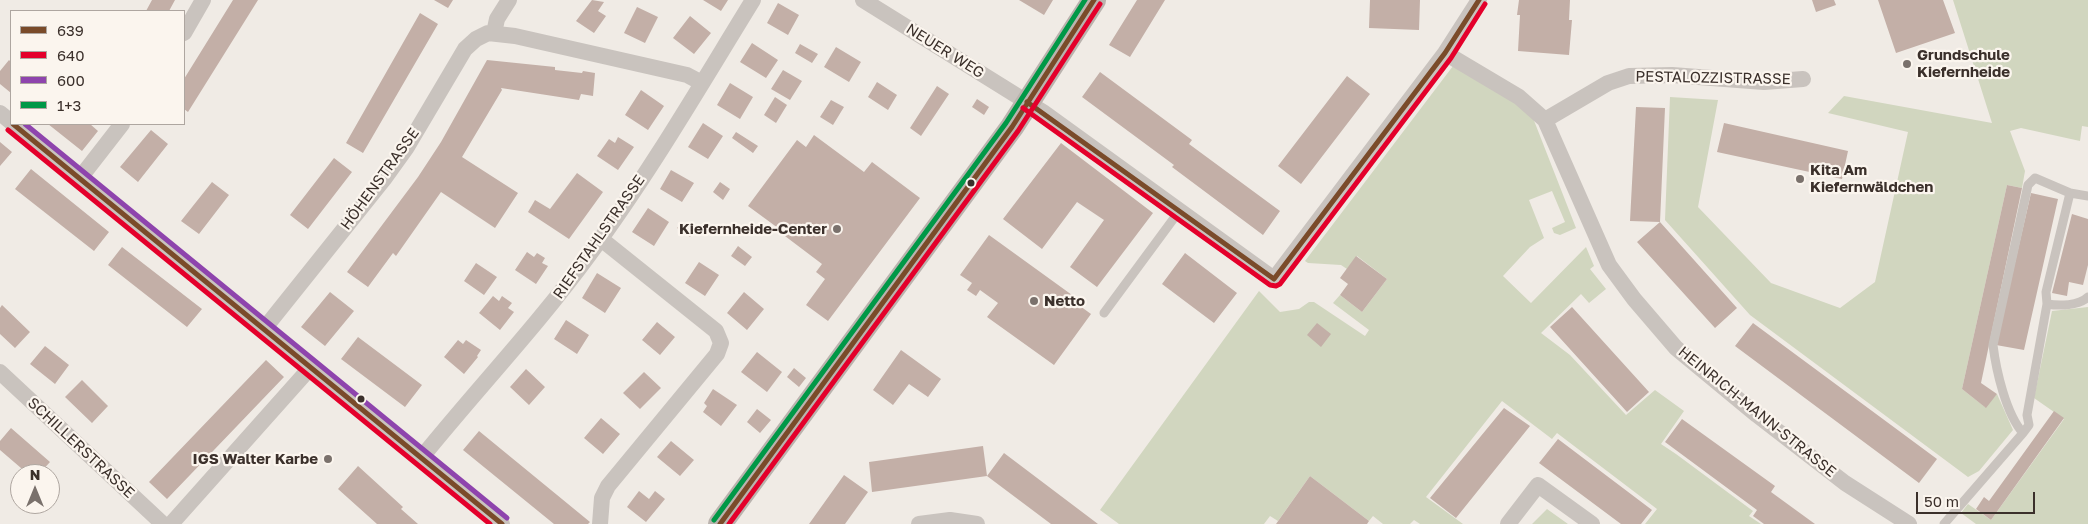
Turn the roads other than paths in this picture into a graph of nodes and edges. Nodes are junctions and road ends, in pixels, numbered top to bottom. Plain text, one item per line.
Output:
1 (203, 0) edge
2 (509, 0) edge
3 (753, 0) edge
4 (864, 0) edge
5 (1094, 0) edge
6 (1479, 0) edge
7 (185, 31) edge
8 (494, 33) junction
9 (1446, 53) junction
10 (1803, 79) dead end
11 (702, 83) junction
12 (1027, 102) junction
13 (0, 113) edge
14 (1545, 120) junction
15 (10, 121) edge
16 (14, 125) edge
17 (121, 125) edge
18 (80, 178) junction
19 (2070, 193) junction
20 (2088, 196) edge
21 (1180, 210) junction
22 (601, 239) junction
23 (2088, 297) edge
24 (2047, 304) junction
25 (1104, 313) dead end
26 (264, 329) junction
27 (311, 367) junction
28 (0, 372) edge
29 (2023, 432) junction
30 (422, 457) junction
31 (163, 524) edge
32 (171, 524) edge
33 (502, 524) edge
34 (600, 524) edge
35 (720, 524) edge
36 (919, 524) edge
37 (977, 524) edge
38 (1508, 524) edge
39 (1592, 524) edge
40 (1909, 524) edge
41 (1944, 524) edge

1 - 7 street
2 - 8 street
3 - 11 street, RIEFSTAHLSTRASSE
4 - 12 street, NEUER WEG
5 - 12 street
6 - 9 street
8 - 11 street
8 - 26 street, HÖHENSTRASSE
9 - 14 street, HEINRICH-MANN-STRASSE
9 - 21 street, NEUER WEG
10 - 14 street, PESTALOZZISTRASSE
11 - 22 street, RIEFSTAHLSTRASSE
12 - 21 street, NEUER WEG
12 - 35 street
13 - 15 street
14 - 40 street, HEINRICH-MANN-STRASSE
16 - 18 street
17 - 18 street
18 - 26 street
19 - 20 lane
19 - 24 lane
19 - 29 lane
21 - 25 lane
22 - 30 street, RIEFSTAHLSTRASSE
22 - 34 street
23 - 24 lane
24 - 29 lane
26 - 27 street
27 - 30 street
27 - 32 street
28 - 31 street, SCHILLERSTRASSE
29 - 41 lane
30 - 33 street
36 - 37 street
38 - 39 street

